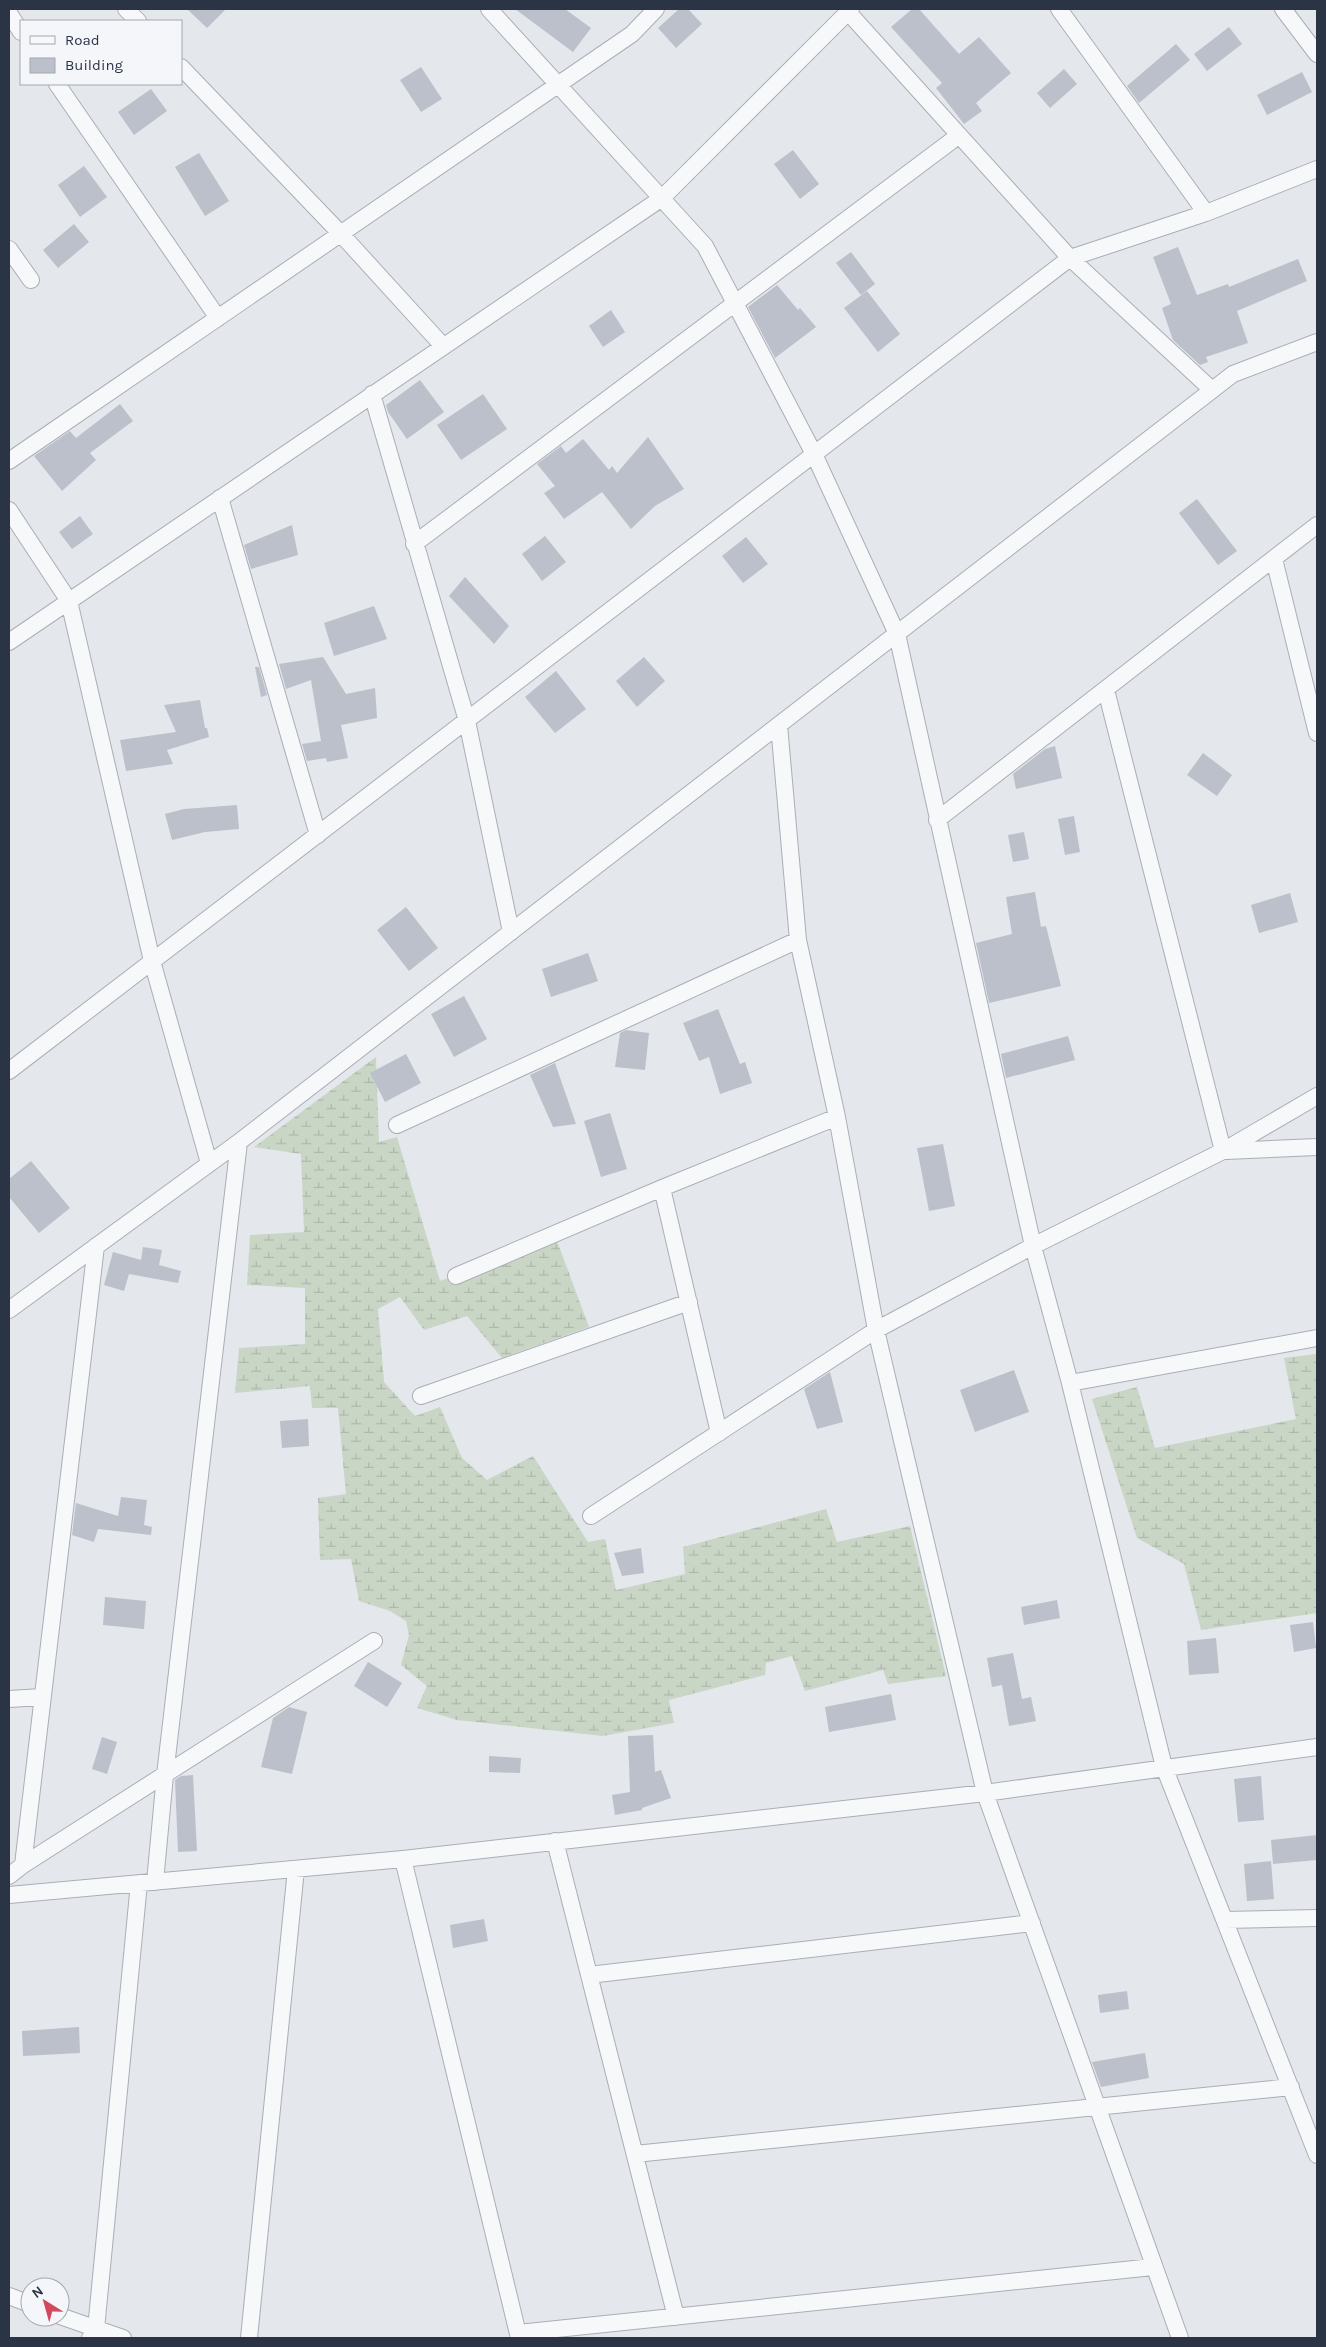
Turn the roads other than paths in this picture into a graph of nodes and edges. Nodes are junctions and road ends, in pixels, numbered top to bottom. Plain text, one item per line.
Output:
1 (126, 9) edge
2 (489, 9) edge
3 (656, 9) edge
4 (1059, 9) edge
5 (1283, 9) edge
6 (849, 10) edge
7 (9, 14) edge
8 (137, 20) edge
9 (20, 30) edge
10 (1317, 54) edge
11 (182, 68) edge
12 (558, 84) junction
13 (58, 85) edge
14 (958, 136) junction
15 (1317, 169) edge
16 (662, 198) junction
17 (1206, 213) junction
18 (341, 234) junction
19 (9, 249) edge
20 (1070, 258) junction
21 (31, 280) dead end
22 (734, 304) junction
23 (218, 318) junction
24 (1317, 342) edge
25 (443, 346) junction
26 (1212, 390) junction
27 (372, 394) junction
28 (814, 454) junction
29 (9, 461) edge
30 (220, 498) junction
31 (9, 510) edge
32 (1317, 525) edge
33 (414, 544) junction
34 (1274, 559) junction
35 (70, 601) junction
36 (897, 634) junction
37 (9, 642) edge
38 (1106, 690) junction
39 (467, 721) junction
40 (779, 725) junction
41 (1317, 734) edge
42 (938, 820) junction
43 (318, 835) junction
44 (511, 932) junction
45 (798, 940) junction
46 (152, 961) junction
47 (9, 1071) edge
48 (1317, 1096) edge
49 (837, 1117) junction
50 (397, 1125) dead end
51 (240, 1142) junction
52 (1317, 1147) edge
53 (1223, 1151) junction
54 (209, 1163) junction
55 (662, 1188) junction
56 (96, 1246) junction
57 (1033, 1246) junction
58 (456, 1276) dead end
59 (688, 1302) junction
60 (9, 1310) edge
61 (876, 1330) junction
62 (1317, 1338) edge
63 (1070, 1383) junction
64 (421, 1396) dead end
65 (719, 1433) junction
66 (591, 1516) dead end
67 (374, 1641) dead end
68 (42, 1697) junction
69 (9, 1699) edge
70 (1317, 1747) edge
71 (1164, 1767) junction
72 (165, 1775) junction
73 (984, 1792) junction
74 (555, 1841) junction
75 (403, 1859) junction
76 (23, 1865) junction
77 (296, 1869) junction
78 (9, 1876) edge
79 (147, 1883) junction
80 (9, 1895) edge
81 (1317, 1918) edge
82 (1225, 1920) junction
83 (1032, 1924) junction
84 (589, 1975) junction
85 (1291, 2087) junction
86 (1097, 2106) junction
87 (634, 2154) junction
88 (1317, 2155) edge
89 (1153, 2267) junction
90 (676, 2317) junction
91 (70, 2321) edge
92 (93, 2334) edge
93 (519, 2336) edge
94 (123, 2338) edge
95 (249, 2338) edge
96 (1180, 2338) edge

1 - 8 street
2 - 12 street
3 - 12 street
4 - 17 street
5 - 10 street
6 - 14 street
6 - 16 street
7 - 9 street
11 - 18 street
12 - 16 street
12 - 18 street
13 - 23 street
14 - 20 street
14 - 22 street
15 - 17 street
16 - 22 street
16 - 25 street
17 - 20 street
18 - 23 street
18 - 25 street
19 - 21 street
20 - 26 street
20 - 28 street
22 - 28 street
22 - 33 street
23 - 29 street
24 - 26 street
25 - 27 street
26 - 36 street
27 - 30 street
27 - 33 street
28 - 36 street
28 - 39 street
30 - 35 street
30 - 43 street
31 - 35 street
32 - 34 street
33 - 39 street
34 - 38 street
34 - 41 street
35 - 37 street
35 - 46 street
36 - 40 street
36 - 42 street
38 - 42 street
38 - 53 street
39 - 43 street
39 - 44 street
40 - 44 street
40 - 45 street
42 - 57 street
43 - 46 street
44 - 51 street
45 - 49 street
45 - 50 street
46 - 47 street
46 - 54 street
48 - 53 street
49 - 55 street
49 - 61 street
51 - 54 street
51 - 72 street
52 - 53 street
53 - 57 street
54 - 56 street
55 - 58 street
55 - 59 street
56 - 60 street
56 - 68 street
57 - 61 street
57 - 63 street
59 - 64 street
59 - 65 street
61 - 65 street
61 - 73 street
62 - 63 street
63 - 71 street
65 - 66 street
67 - 72 street
68 - 69 street
68 - 76 street
70 - 71 street
71 - 73 street
71 - 82 street
72 - 76 street
72 - 79 street
73 - 74 street
73 - 83 street
74 - 75 street
74 - 84 street
75 - 77 street
75 - 93 street
76 - 78 street
77 - 79 street
77 - 95 street
79 - 80 street
79 - 92 street
81 - 82 street
82 - 85 street
83 - 84 street
83 - 86 street
84 - 87 street
85 - 86 street
85 - 88 street
86 - 87 street
86 - 89 street
87 - 90 street
89 - 90 street
89 - 96 street
90 - 93 street
91 - 92 street
92 - 94 street

